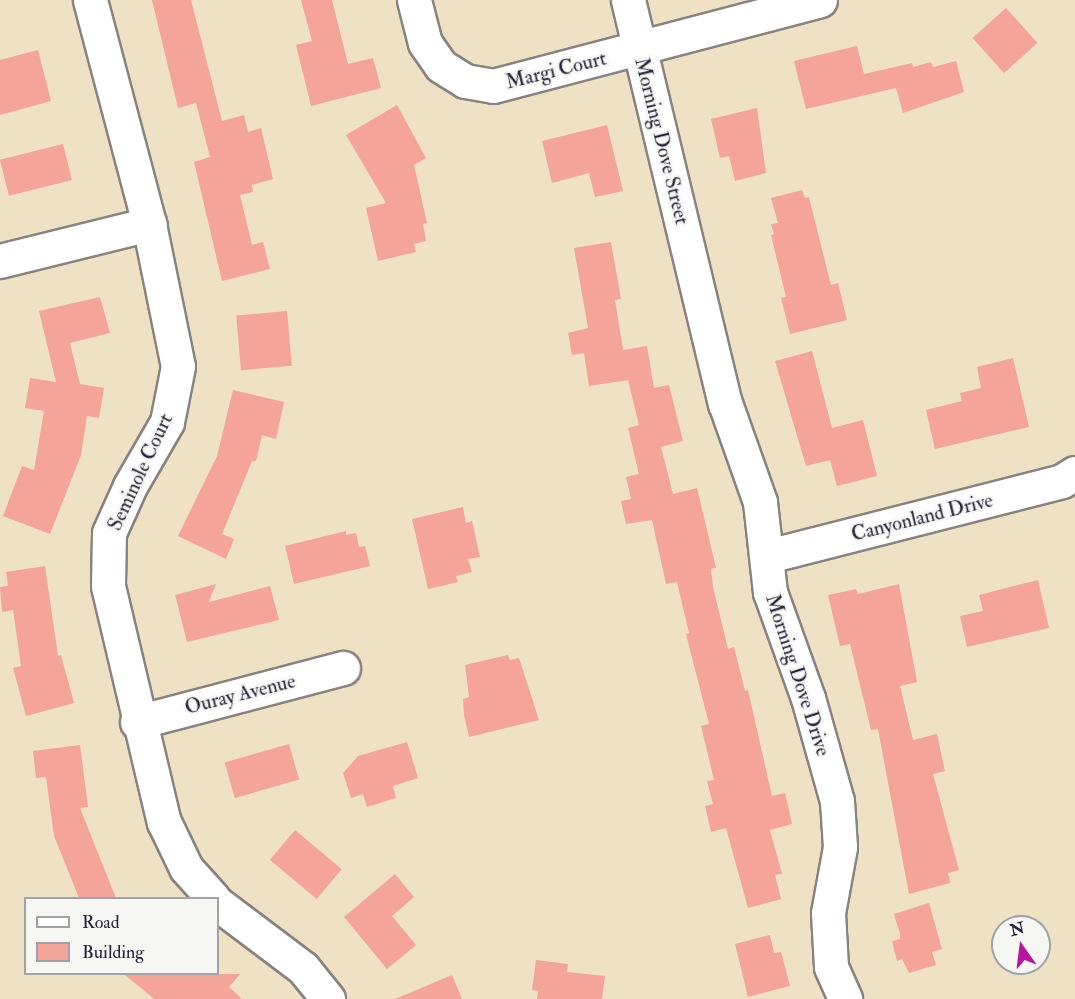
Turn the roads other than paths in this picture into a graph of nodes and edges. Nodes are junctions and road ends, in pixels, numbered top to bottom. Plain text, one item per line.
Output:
1 (90, 0) edge
2 (414, 0) edge
3 (628, 0) edge
4 (820, 0) edge
5 (640, 48) junction
6 (149, 224) junction
7 (0, 261) edge
8 (697, 283) joint
9 (1075, 473) edge
10 (768, 556) junction
11 (343, 668) dead end
12 (137, 722) junction
13 (212, 897) edge
14 (219, 905) edge
15 (328, 999) edge
16 (844, 999) edge

1 - 6 street, Seminole Court
2 - 5 street, Margi Court
3 - 5 street, Morning Dove Street
4 - 5 street, Margi Court
5 - 8 street, Morning Dove Street
6 - 7 street
6 - 12 street, Seminole Court
8 - 10 street, Morning Dove Drive
9 - 10 street, Canyonland Drive
10 - 16 street, Morning Dove Drive
11 - 12 street, Ouray Avenue
12 - 13 street, Seminole Court
14 - 15 street

